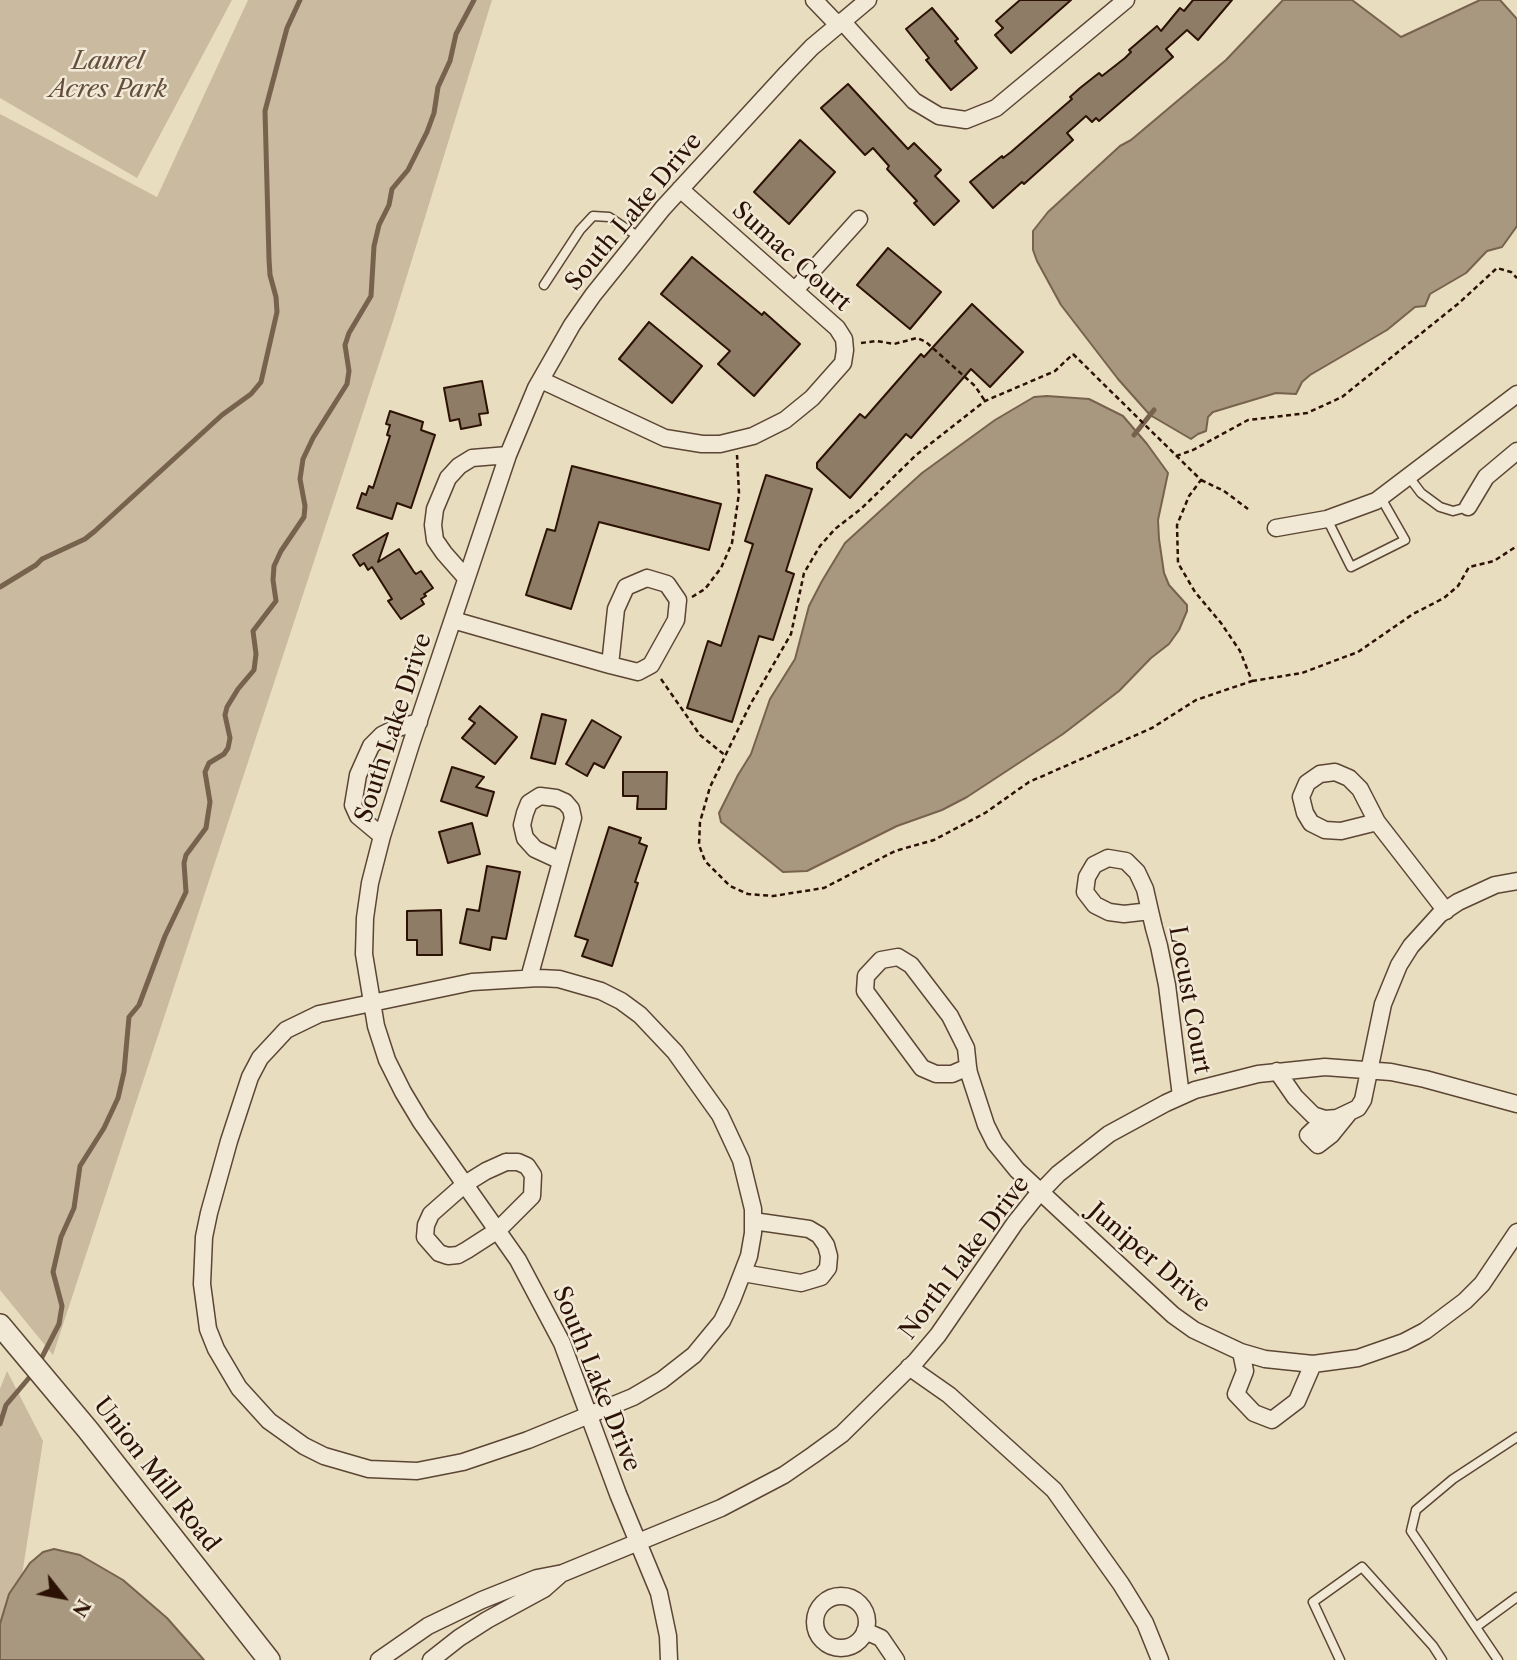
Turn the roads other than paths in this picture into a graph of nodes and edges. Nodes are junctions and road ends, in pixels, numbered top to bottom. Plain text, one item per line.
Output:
1 (814, 0) edge
2 (868, 0) edge
3 (1126, 0) edge
4 (840, 23) junction
5 (680, 189) junction
6 (859, 219) dead end
7 (639, 237) junction
8 (544, 285) dead end
9 (796, 289) junction
10 (541, 380) junction
11 (1517, 394) edge
12 (1517, 451) edge
13 (508, 455) junction
14 (1409, 477) junction
15 (1381, 497) junction
16 (1468, 507) joint
17 (1327, 519) junction
18 (1276, 528) dead end
19 (467, 578) junction
20 (453, 620) junction
21 (610, 665) junction
22 (419, 722) junction
23 (1377, 822) junction
24 (382, 836) junction
25 (561, 861) dead end
26 (1517, 881) edge
27 (1150, 911) dead end
28 (1446, 911) junction
29 (528, 978) junction
30 (372, 1001) junction
31 (968, 1067) junction
32 (1369, 1070) junction
33 (1277, 1071) junction
34 (1181, 1096) junction
35 (1517, 1104) edge
36 (1348, 1114) junction
37 (1325, 1119) junction
38 (465, 1184) junction
39 (1041, 1192) junction
40 (753, 1221) junction
41 (498, 1230) junction
42 (1517, 1232) edge
43 (743, 1273) junction
44 (0, 1325) edge
45 (1241, 1352) junction
46 (1312, 1364) junction
47 (909, 1367) junction
48 (590, 1415) junction
49 (1517, 1437) edge
50 (637, 1542) junction
51 (563, 1573) junction
52 (1517, 1597) edge
53 (1476, 1627) junction
54 (865, 1631) dead end
55 (269, 1660) edge
56 (379, 1660) edge
57 (431, 1660) edge
58 (669, 1660) edge
59 (896, 1660) edge
60 (1160, 1660) edge
61 (1340, 1660) edge
62 (1442, 1660) edge
63 (1498, 1660) edge

1 - 4 street
2 - 4 street, South Lake Drive
3 - 4 street
4 - 5 street, South Lake Drive
5 - 7 street, South Lake Drive
5 - 9 street, Sumac Court
6 - 9 street
7 - 8 lane
7 - 10 street, South Lake Drive
9 - 10 street, Sumac Court
10 - 13 street, South Lake Drive
11 - 14 street
12 - 16 street
13 - 19 street, South Lake Drive
13 - 19 street
14 - 15 street
14 - 16 lane
15 - 17 street
15 - 17 lane
17 - 18 street
19 - 20 street, South Lake Drive
20 - 21 street
20 - 22 street, South Lake Drive
21 - 21 street
22 - 24 street, South Lake Drive
22 - 24 street
23 - 23 street
23 - 28 street
24 - 30 street, South Lake Drive
25 - 29 street
26 - 28 street
27 - 34 street, Locust Court
28 - 32 street
29 - 30 street
29 - 40 street
30 - 38 street, South Lake Drive
30 - 48 street
31 - 31 street, Juniper Drive
31 - 39 street, Juniper Drive
32 - 33 street, North Lake Drive
32 - 35 street, North Lake Drive
32 - 36 street
33 - 34 street, North Lake Drive
33 - 37 street
34 - 39 street, North Lake Drive
36 - 37 street
36 - 37 street
38 - 41 street, South Lake Drive
38 - 41 street
38 - 41 street
39 - 45 street, Juniper Drive
39 - 47 street, North Lake Drive
40 - 43 street
40 - 43 street
41 - 48 street, South Lake Drive
42 - 46 street, Juniper Drive
43 - 48 street
44 - 55 street, Union Mill Road
45 - 46 street, Juniper Drive
45 - 46 street
47 - 50 street, North Lake Drive
47 - 60 street
48 - 50 street, South Lake Drive
49 - 53 lane
50 - 51 street, North Lake Drive
50 - 58 street, South Lake Drive
51 - 56 street, North Lake Drive
51 - 57 street, North Lake Drive
52 - 53 lane
53 - 63 lane
54 - 59 street
61 - 62 lane

